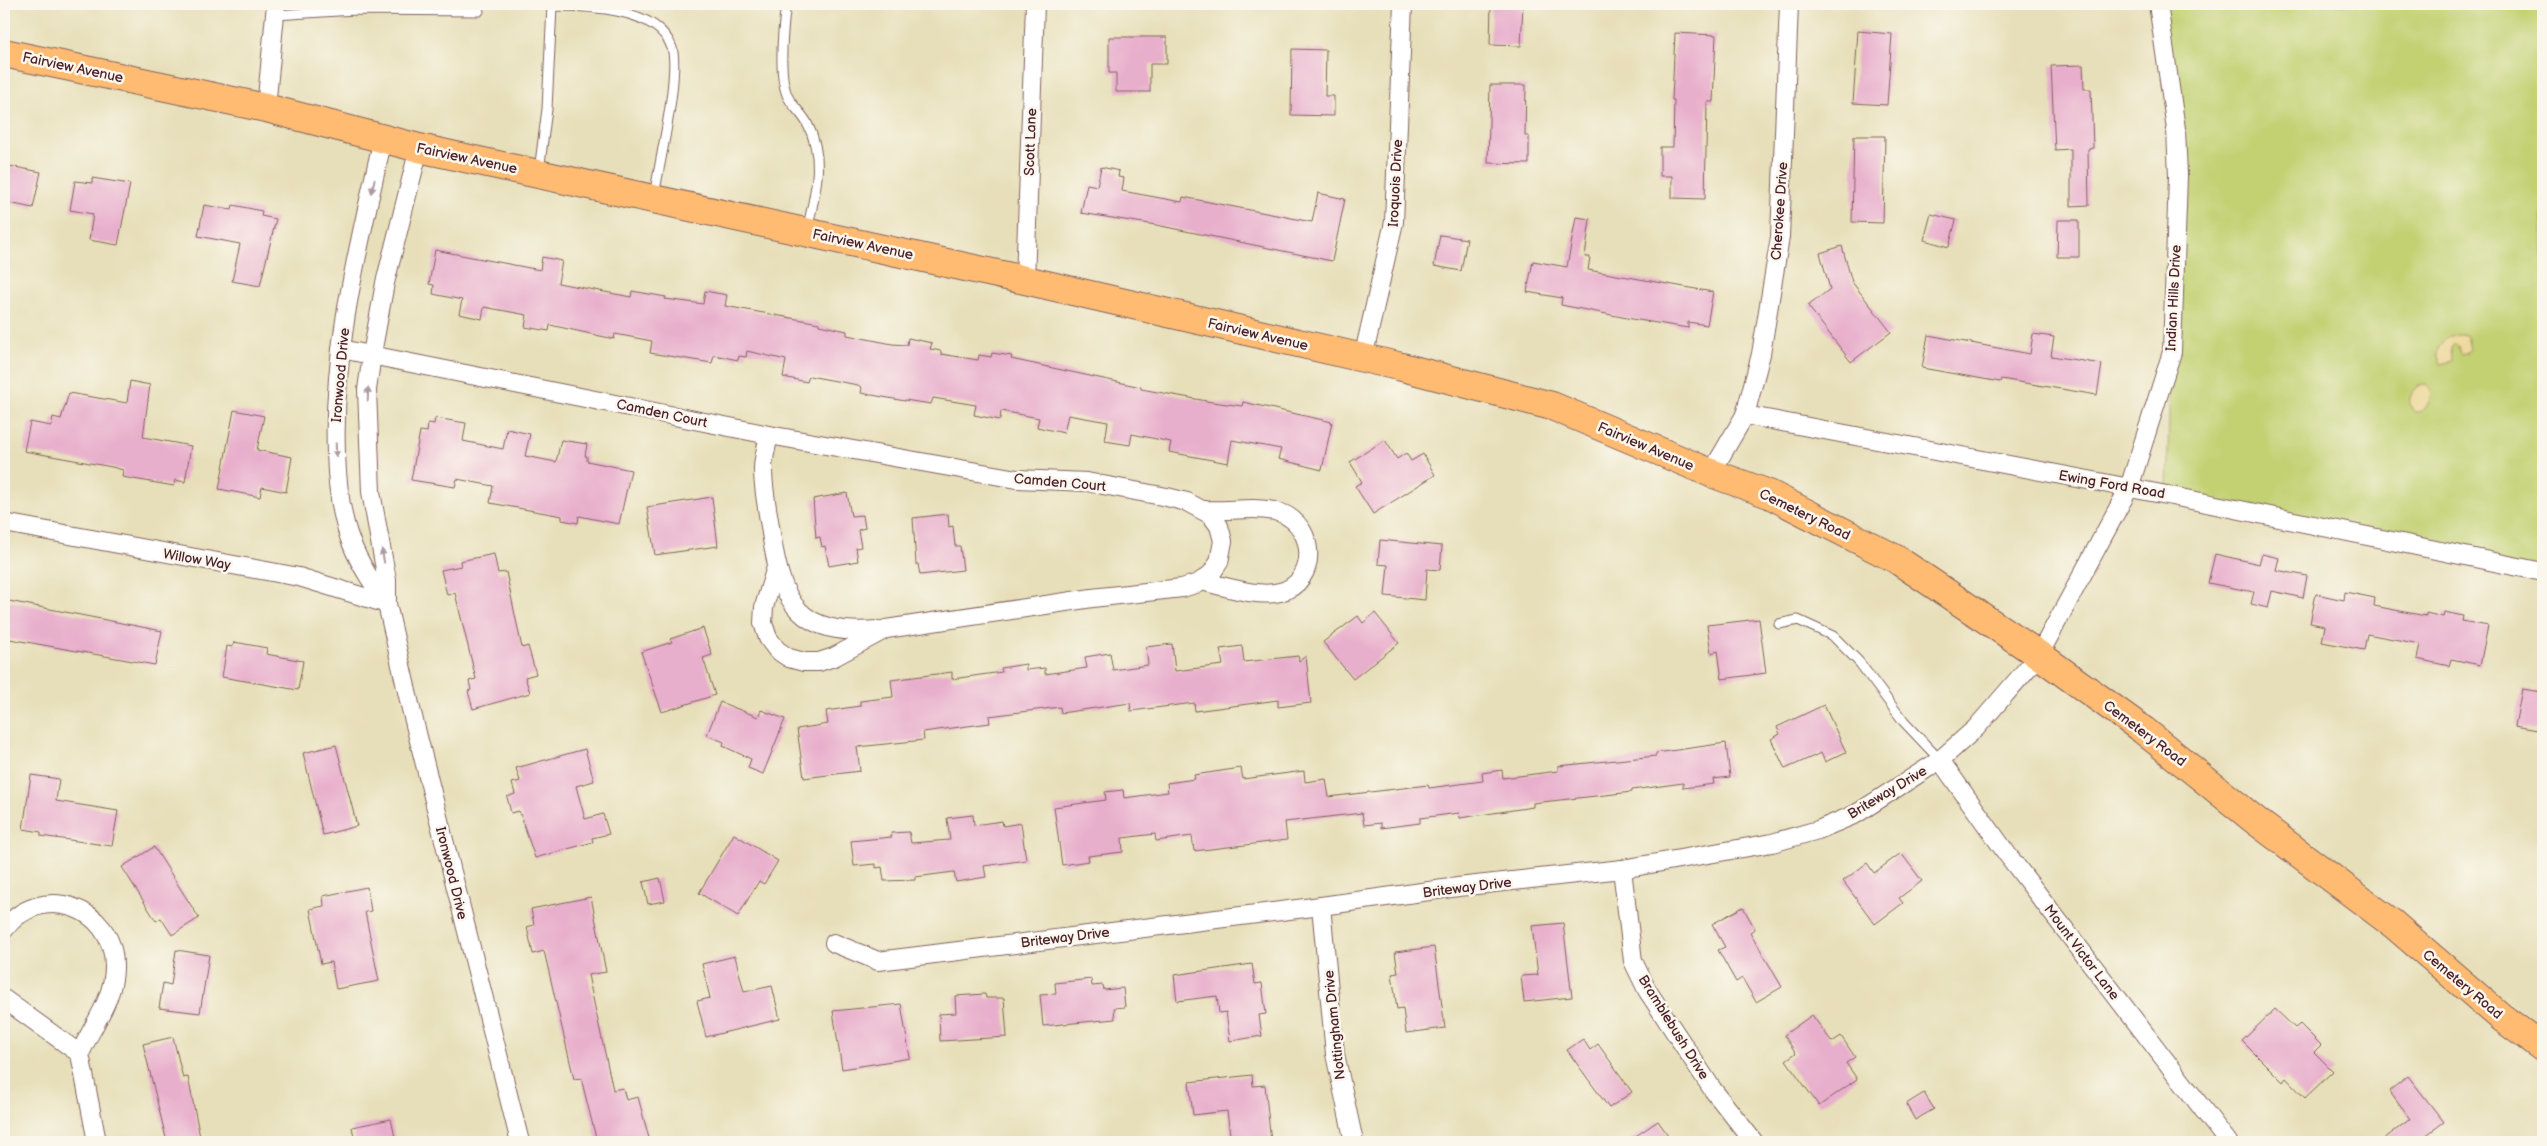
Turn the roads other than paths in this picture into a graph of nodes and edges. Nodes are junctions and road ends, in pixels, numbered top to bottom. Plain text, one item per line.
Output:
1 (786, 4) edge
2 (1035, 4) edge
3 (1403, 4) edge
4 (1788, 4) edge
5 (2158, 4) edge
6 (552, 5) edge
7 (276, 9) edge
8 (479, 11) dead end
9 (4, 53) edge
10 (266, 108) junction
11 (383, 138) junction
12 (418, 148) junction
13 (538, 174) junction
14 (653, 199) junction
15 (807, 232) junction
16 (1024, 280) junction
17 (341, 349) junction
18 (372, 354) junction
19 (1363, 358) junction
20 (1745, 415) junction
21 (769, 435) junction
22 (1711, 473) junction
23 (2129, 488) junction
24 (1205, 510) junction
25 (4, 523) edge
26 (776, 567) junction
27 (2543, 572) edge
28 (1201, 581) junction
29 (387, 604) junction
30 (1779, 624) dead end
31 (886, 629) junction
32 (2039, 655) junction
33 (1940, 760) junction
34 (1622, 869) junction
35 (1321, 906) junction
36 (4, 930) edge
37 (834, 943) dead end
38 (4, 999) edge
39 (2543, 1048) edge
40 (80, 1054) junction
41 (97, 1142) edge
42 (520, 1142) edge
43 (1354, 1142) edge
44 (1754, 1142) edge
45 (2228, 1142) edge

1 - 15 lane
2 - 16 street, Scott Lane
3 - 19 street, Iroquois Drive
4 - 20 street, Cherokee Drive
5 - 23 street, Indian Hills Drive
6 - 13 lane
6 - 14 lane
7 - 8 lane
7 - 10 street
9 - 10 main road, Fairview Avenue
10 - 11 main road, Fairview Avenue
11 - 12 main road, Fairview Avenue
11 -> 17 street, Ironwood Drive
12 - 13 main road, Fairview Avenue
12 - 18 street, Ironwood Drive
13 - 14 main road, Fairview Avenue
14 - 15 main road, Fairview Avenue
15 - 16 main road, Fairview Avenue
16 - 19 main road, Fairview Avenue
17 - 18 street, Camden Court
17 -> 29 street, Ironwood Drive
18 - 21 street, Camden Court
29 -> 18 street, Ironwood Drive
19 - 22 main road, Fairview Avenue
20 - 22 street
20 - 23 street, Ewing Ford Road
21 - 24 street, Camden Court
21 - 26 street
22 - 32 main road, Cemetery Road
23 - 27 street, Ewing Ford Road
23 - 32 street, Indian Hills Drive
24 - 28 street
24 - 28 street
25 - 29 street, Willow Way
26 - 31 street
26 - 31 street
28 - 31 street
29 - 42 street, Ironwood Drive
30 - 33 lane
32 - 33 street, Briteway Drive
32 - 39 main road, Cemetery Road
33 - 34 street, Briteway Drive
33 - 45 street, Mount Victor Lane
34 - 35 street, Briteway Drive
34 - 44 street, Bramblebush Drive
35 - 37 street, Briteway Drive
35 - 43 street, Nottingham Drive
36 - 40 street
38 - 40 street
40 - 41 street

